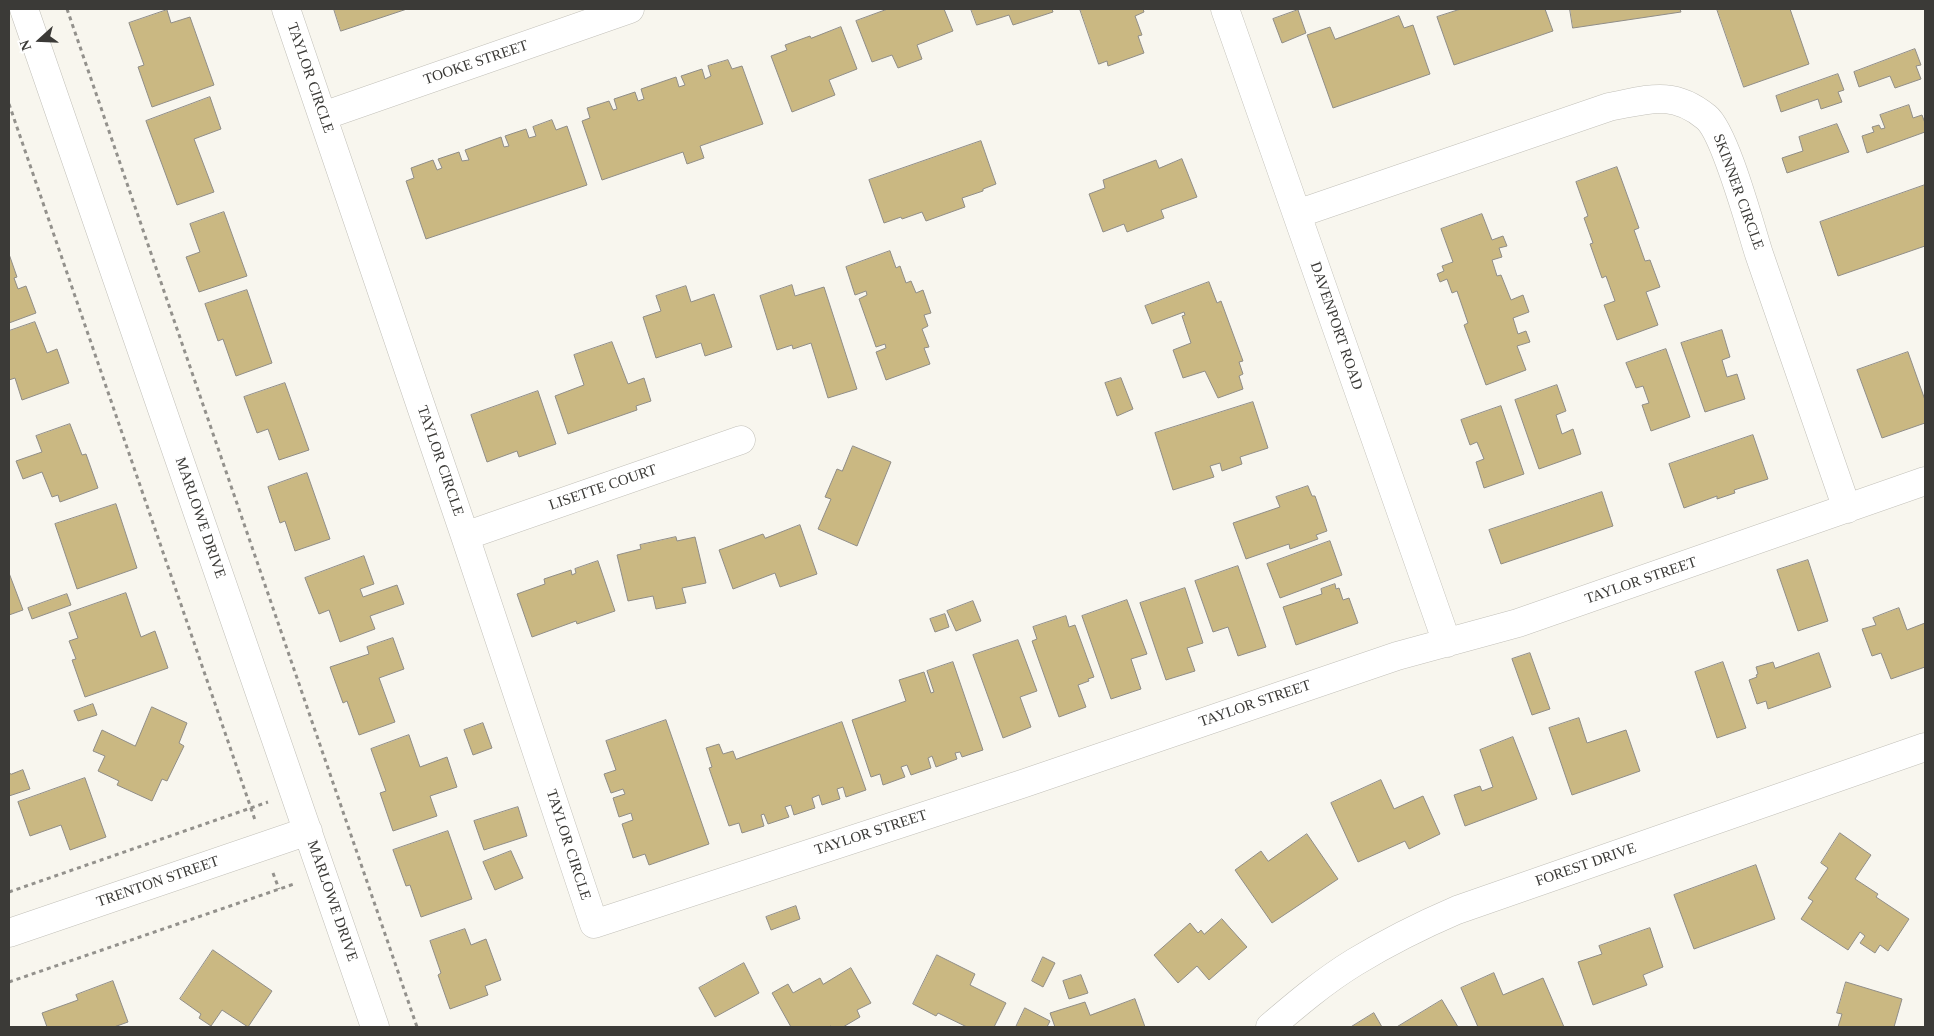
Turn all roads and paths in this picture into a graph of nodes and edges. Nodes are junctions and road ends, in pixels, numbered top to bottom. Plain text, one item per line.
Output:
1 (24, 9) edge
2 (67, 9) edge
3 (286, 9) edge
4 (630, 9) edge
5 (1225, 9) edge
6 (9, 104) edge
7 (323, 116) junction
8 (1297, 214) junction
9 (741, 440) dead end
10 (1925, 481) edge
11 (1847, 509) junction
12 (465, 536) junction
13 (1447, 643) junction
14 (1925, 747) edge
15 (294, 793) junction
16 (251, 808) junction
17 (308, 830) junction
18 (264, 846) junction
19 (322, 874) junction
20 (279, 889) junction
21 (9, 892) edge
22 (591, 914) joint
23 (9, 933) edge
24 (9, 982) edge
25 (375, 1027) edge
26 (417, 1027) edge
27 (1270, 1027) edge

1 - 15 street, MARLOWE DRIVE
2 - 26 path
3 - 7 street, TAYLOR CIRCLE
4 - 7 street, TOOKE STREET
5 - 8 street, DAVENPORT ROAD
6 - 16 path
7 - 12 street, TAYLOR CIRCLE
8 - 11 street, SKINNER CIRCLE
8 - 13 street, DAVENPORT ROAD
9 - 12 street, LISETTE COURT
10 - 11 street, TAYLOR STREET
11 - 13 street, TAYLOR STREET
12 - 22 street, TAYLOR CIRCLE
13 - 22 street, TAYLOR STREET
14 - 27 street, FOREST DRIVE
15 - 16 path
15 - 17 street, MARLOWE DRIVE
16 - 18 path
16 - 21 path
17 - 18 street, TRENTON STREET
17 - 19 street, MARLOWE DRIVE
18 - 20 path
18 - 23 street, TRENTON STREET
19 - 20 path
19 - 25 street, MARLOWE DRIVE
20 - 24 path

